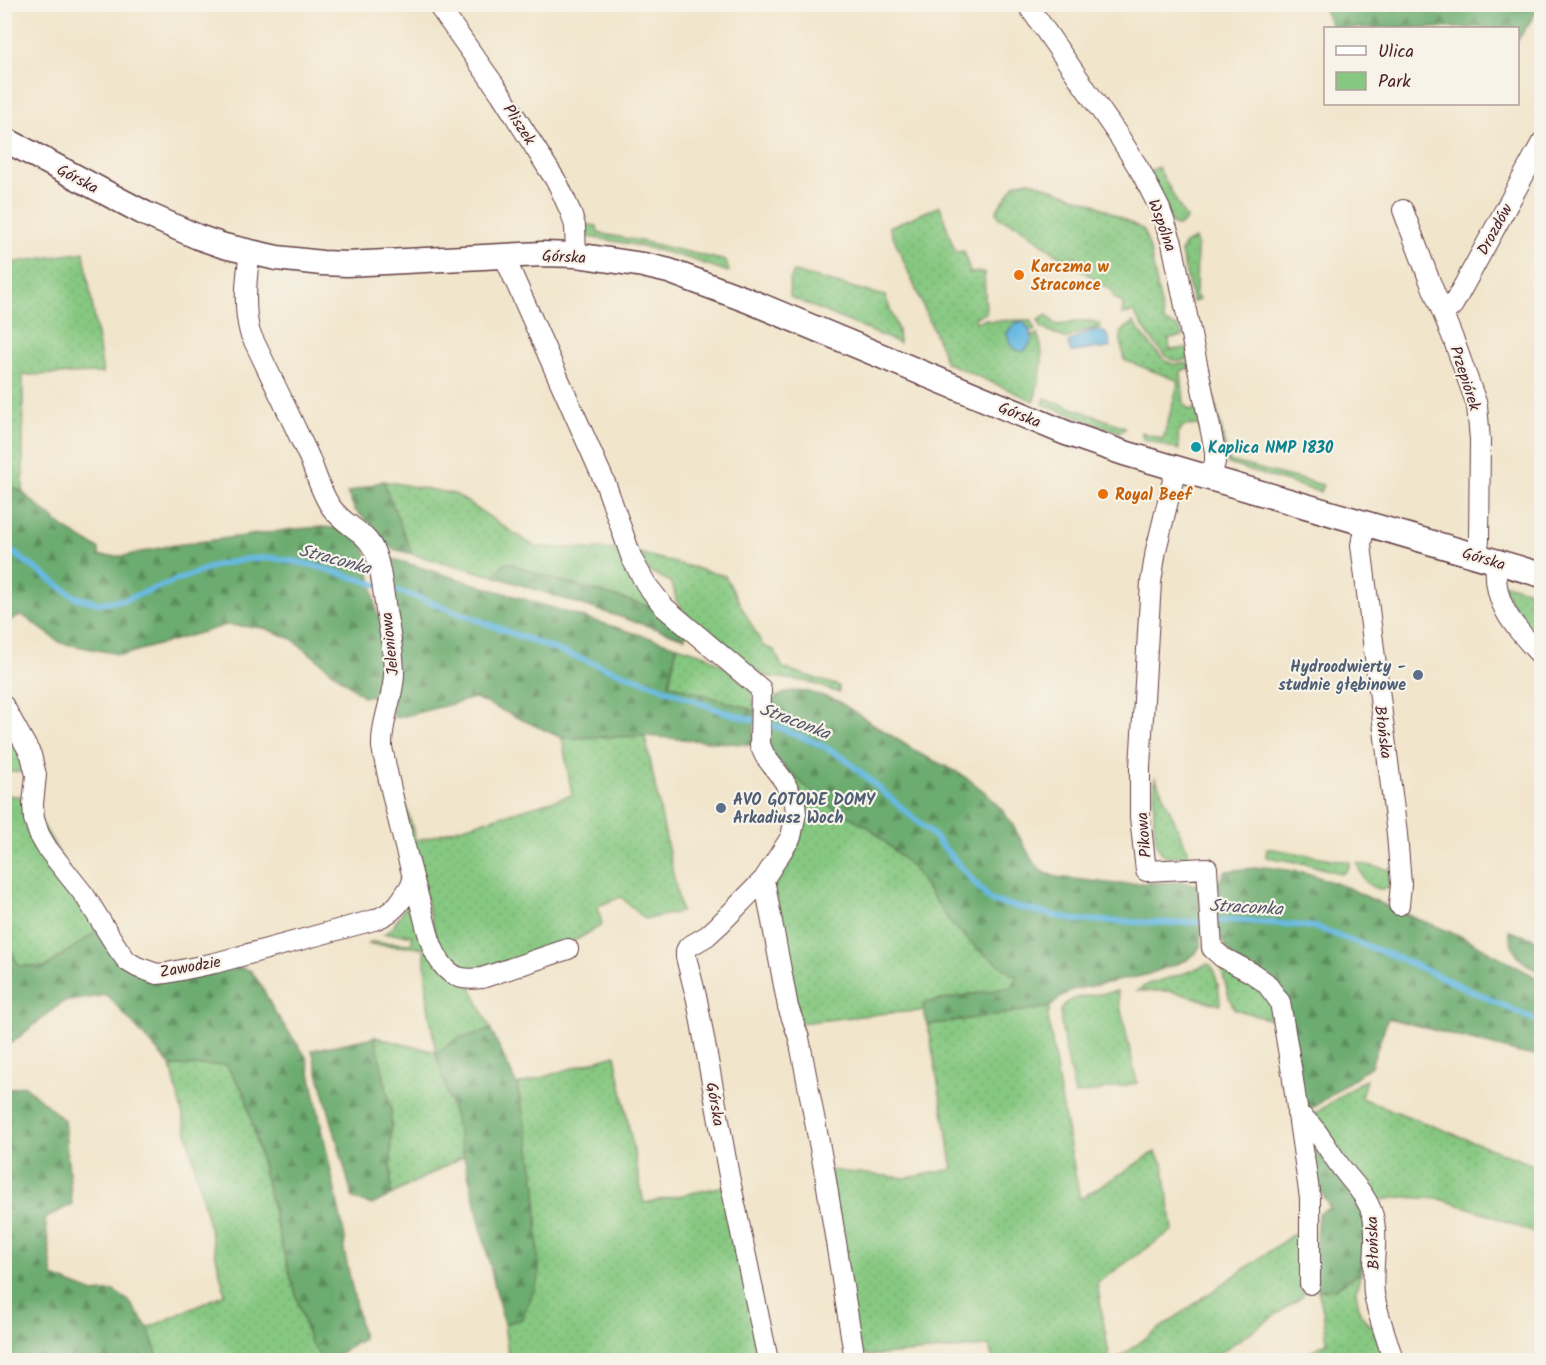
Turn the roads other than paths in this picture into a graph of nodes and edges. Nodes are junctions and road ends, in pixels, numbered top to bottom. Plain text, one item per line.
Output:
1 (437, 4) edge
2 (1027, 4) edge
3 (4, 139) edge
4 (1542, 142) edge
5 (1403, 210) dead end
6 (250, 252) junction
7 (504, 255) junction
8 (576, 255) junction
9 (1443, 314) junction
10 (1176, 468) junction
11 (1211, 478) junction
12 (1365, 523) junction
13 (1486, 559) junction
14 (1542, 575) edge
15 (1542, 657) edge
16 (4, 706) edge
17 (764, 879) junction
18 (414, 880) junction
19 (1399, 905) dead end
20 (568, 949) dead end
21 (1297, 1113) junction
22 (1310, 1284) dead end
23 (768, 1360) edge
24 (855, 1360) edge
25 (1394, 1360) edge

1 - 8 street, Pliszek
2 - 11 street, Wspólna
3 - 6 street, Górska
4 - 9 street, Drozdów
5 - 9 street, Przepiórek
6 - 7 street, Górska
6 - 18 street, Jeleniowa
7 - 8 street, Górska
7 - 17 street, Górska
8 - 10 street, Górska
9 - 13 street, Przepiórek
10 - 11 street, Górska
10 - 21 street, Pikowa
11 - 12 street, Górska
12 - 13 street, Górska
12 - 19 street, Błońska
13 - 14 street, Górska
13 - 15 street, Przepiórek
16 - 18 street, Zawodzie
17 - 23 street, Górska
17 - 24 street
18 - 20 street, Jeleniowa
21 - 22 street, Pikowa
21 - 25 street, Błońska

